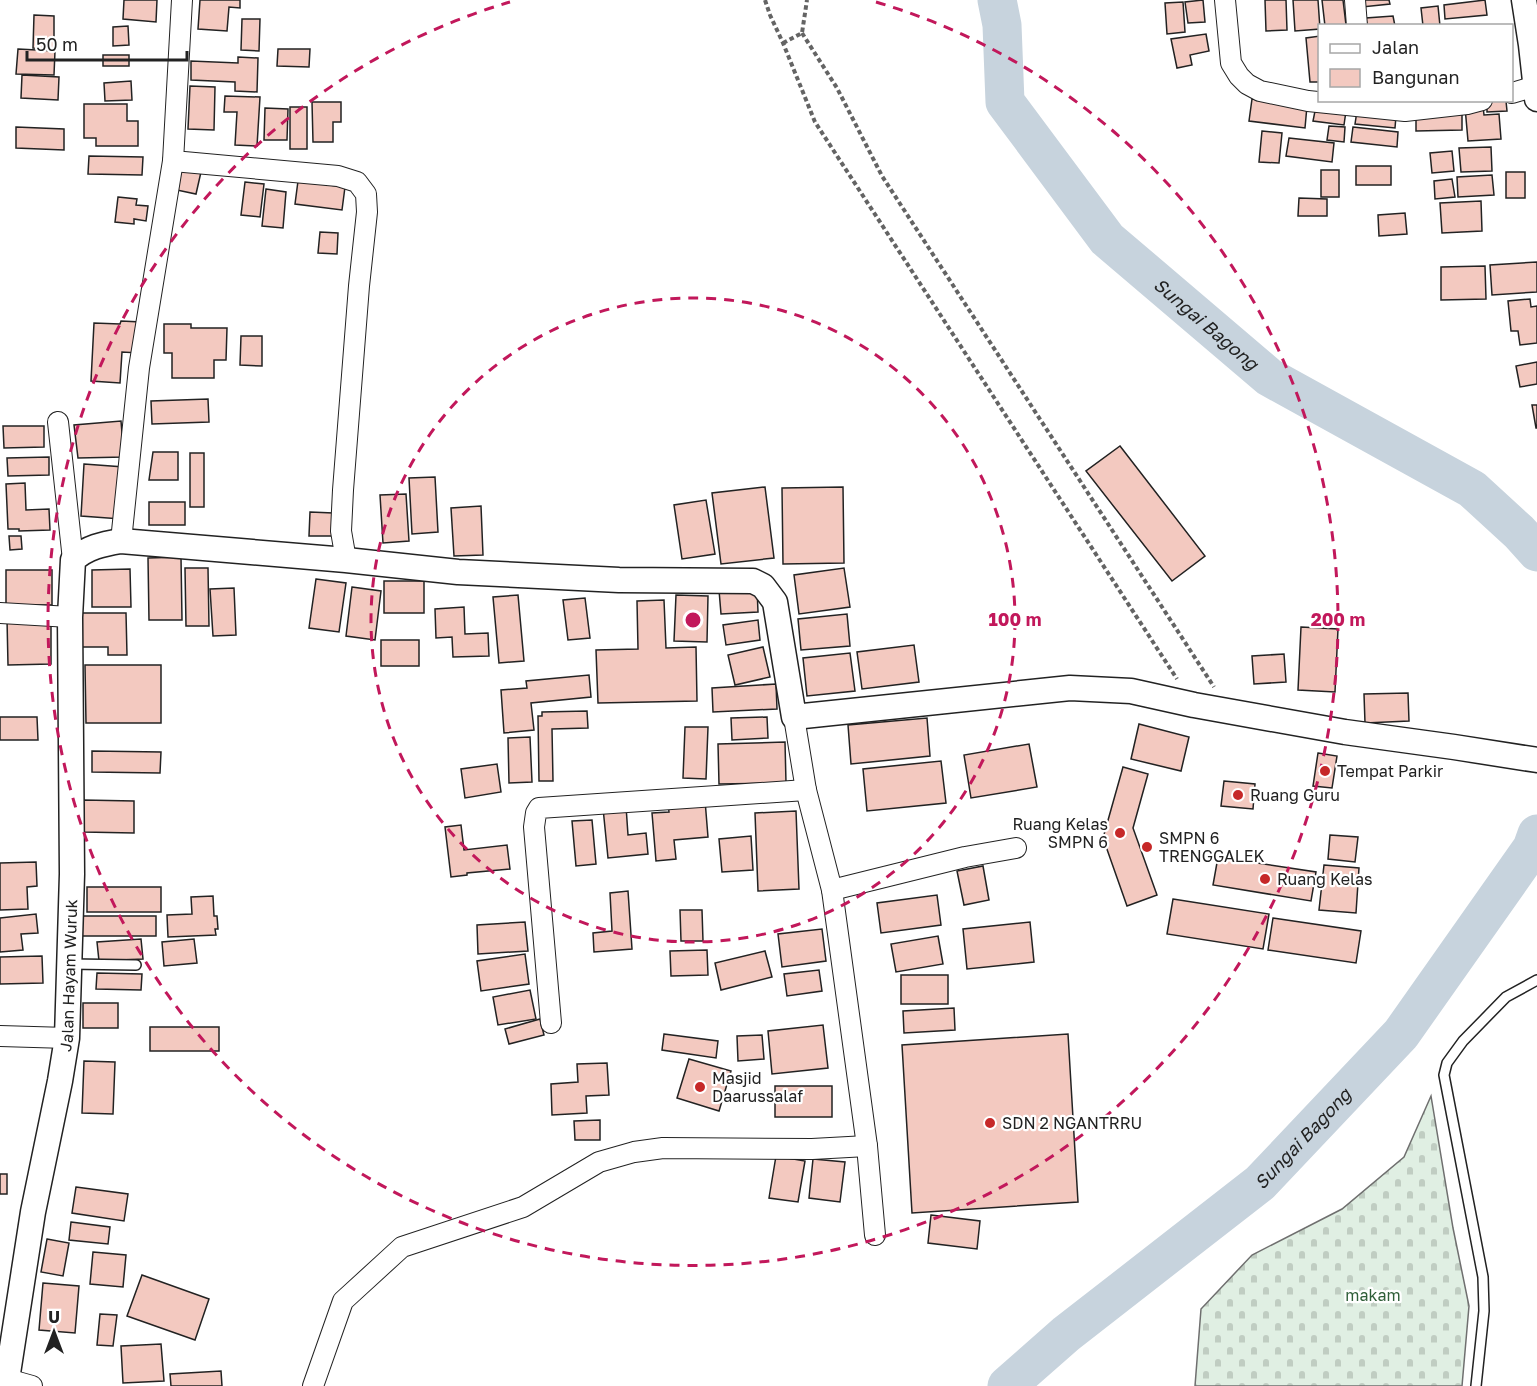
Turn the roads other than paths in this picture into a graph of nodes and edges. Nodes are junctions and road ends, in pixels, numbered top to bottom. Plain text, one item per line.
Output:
1 (182, 0) edge
2 (1225, 0) edge
3 (1355, 0) edge
4 (1524, 0) edge
5 (1357, 24) edge
6 (1534, 45) edge
7 (1513, 93) edge
8 (1536, 93) edge
9 (1318, 102) edge
10 (1324, 102) edge
11 (1474, 102) edge
12 (1357, 104) edge
13 (173, 161) junction
14 (58, 422) dead end
15 (121, 541) junction
16 (73, 560) junction
17 (346, 560) junction
18 (0, 614) edge
19 (70, 617) junction
20 (794, 717) junction
21 (1537, 760) edge
22 (806, 790) junction
23 (1016, 848) dead end
24 (832, 890) junction
25 (70, 964) junction
26 (136, 965) dead end
27 (1537, 980) edge
28 (551, 1023) dead end
29 (0, 1036) edge
30 (66, 1038) junction
31 (867, 1146) junction
32 (875, 1235) dead end
33 (4, 1380) edge
34 (32, 1386) edge
35 (314, 1386) edge
36 (1476, 1386) edge

1 - 13 street
2 - 9 street
3 - 5 street
4 - 6 street
6 - 8 street
7 - 8 street
10 - 12 street
11 - 12 street
13 - 15 street
13 - 17 street
14 - 16 street
15 - 16 street
15 - 17 street
16 - 19 street, Jalan Hayam Wuruk
17 - 20 street
18 - 19 street
19 - 25 street, Jalan Hayam Wuruk
20 - 21 street
20 - 22 street
22 - 24 street
22 - 28 street
23 - 24 street
24 - 31 street
25 - 26 lane
25 - 30 street, Jalan Hayam Wuruk
27 - 36 lane
29 - 30 street
30 - 33 street, Jalan Hayam Wuruk
31 - 32 street
31 - 35 street
33 - 34 street

